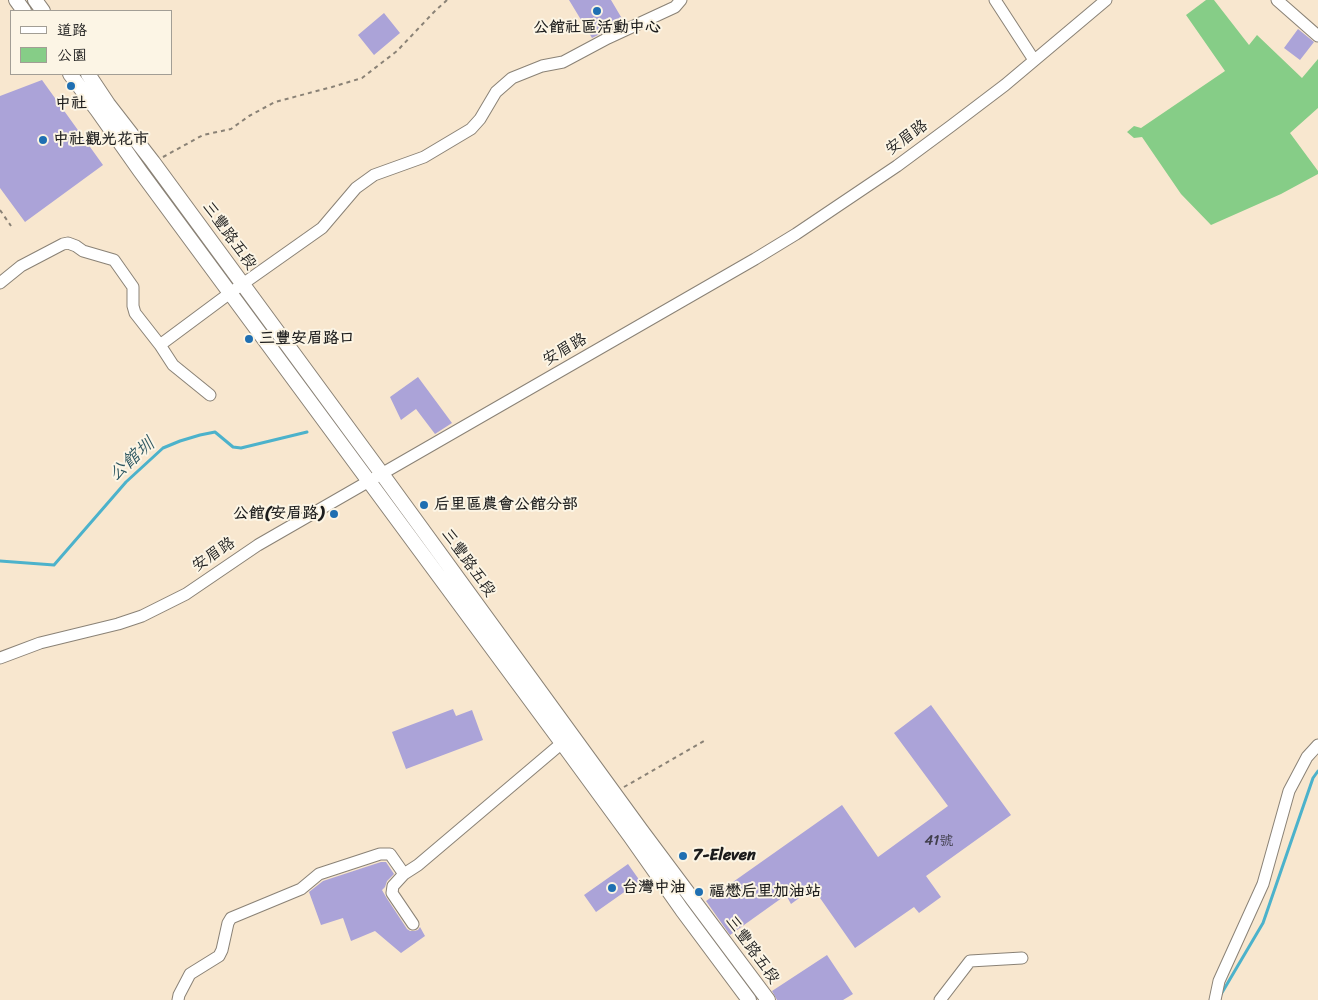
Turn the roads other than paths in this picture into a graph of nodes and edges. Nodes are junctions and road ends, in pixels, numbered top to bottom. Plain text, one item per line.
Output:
1 (681, 0) edge
2 (995, 0) edge
3 (1106, 0) edge
4 (1276, 0) edge
5 (1318, 36) edge
6 (1034, 60) junction
7 (71, 75) edge
8 (89, 75) edge
9 (0, 283) edge
10 (243, 285) junction
11 (230, 293) junction
12 (160, 345) junction
13 (210, 395) dead end
14 (382, 474) junction
15 (369, 482) junction
16 (0, 658) edge
17 (568, 740) junction
18 (1318, 745) edge
19 (404, 874) junction
20 (413, 924) dead end
21 (1022, 958) dead end
22 (178, 1000) edge
23 (749, 1000) edge
24 (768, 1000) edge
25 (940, 1000) edge
26 (1215, 1000) edge

1 - 10 street
2 - 6 street
3 - 6 street, 安眉路
4 - 5 street
6 - 14 street, 安眉路
7 - 11 main road, 三豐路五段
8 - 10 main road, 三豐路五段
9 - 12 street
10 - 11 street
10 - 14 main road, 三豐路五段
11 - 12 street
11 - 15 main road, 三豐路五段
12 - 13 street
14 - 15 street, 安眉路
14 - 17 main road, 三豐路五段
15 - 16 street, 安眉路
15 - 17 main road, 三豐路五段
17 - 19 street
17 - 23 main road, 三豐路五段
17 - 24 main road, 三豐路五段
18 - 26 street
19 - 20 street
19 - 22 street
21 - 25 street

